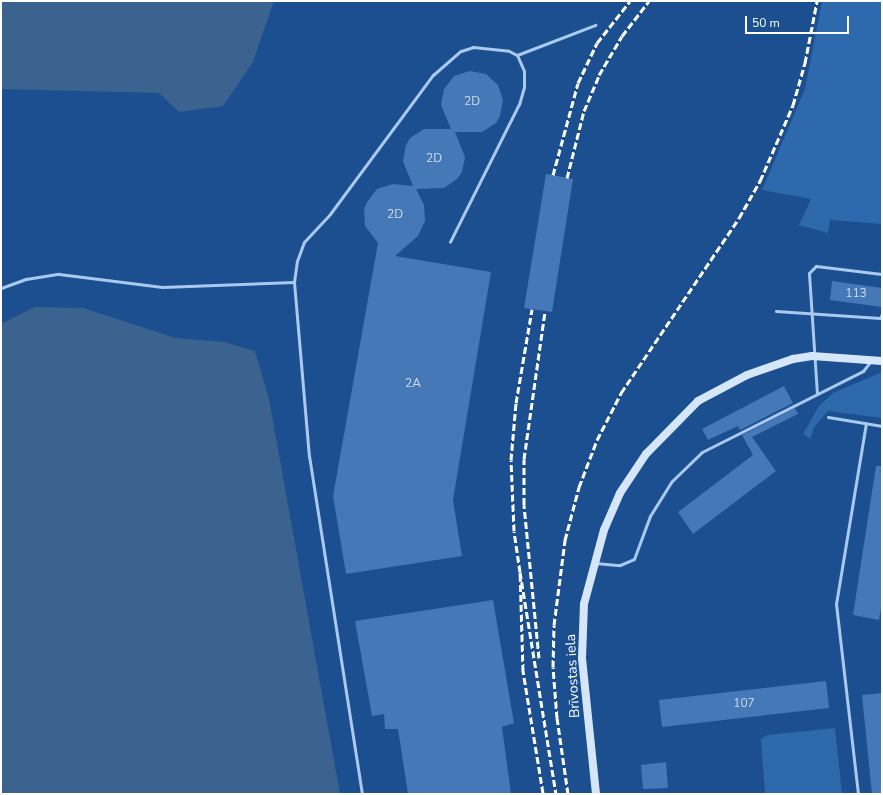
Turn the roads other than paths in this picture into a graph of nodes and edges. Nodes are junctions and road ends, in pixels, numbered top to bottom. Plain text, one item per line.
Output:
1 (595, 25) dead end
2 (517, 55) junction
3 (450, 242) dead end
4 (882, 274) edge
5 (294, 282) junction
6 (1, 288) edge
7 (776, 311) dead end
8 (810, 313) junction
9 (882, 314) edge
10 (812, 356) junction
11 (872, 359) junction
12 (882, 361) edge
13 (817, 394) junction
14 (828, 418) dead end
15 (866, 424) junction
16 (882, 426) edge
17 (593, 563) junction
18 (362, 794) edge
19 (596, 794) edge
20 (858, 794) edge

1 - 2 lane
2 - 3 lane
2 - 5 lane
4 - 8 lane
5 - 6 lane
5 - 18 lane
7 - 8 lane
8 - 9 lane
8 - 10 lane
10 - 11 street, Brīvostas iela
10 - 13 lane
10 - 17 street, Brīvostas iela
11 - 12 street, Brīvostas iela
11 - 13 lane
13 - 17 lane
14 - 15 lane
15 - 16 lane
15 - 20 lane
17 - 19 street, Brīvostas iela

